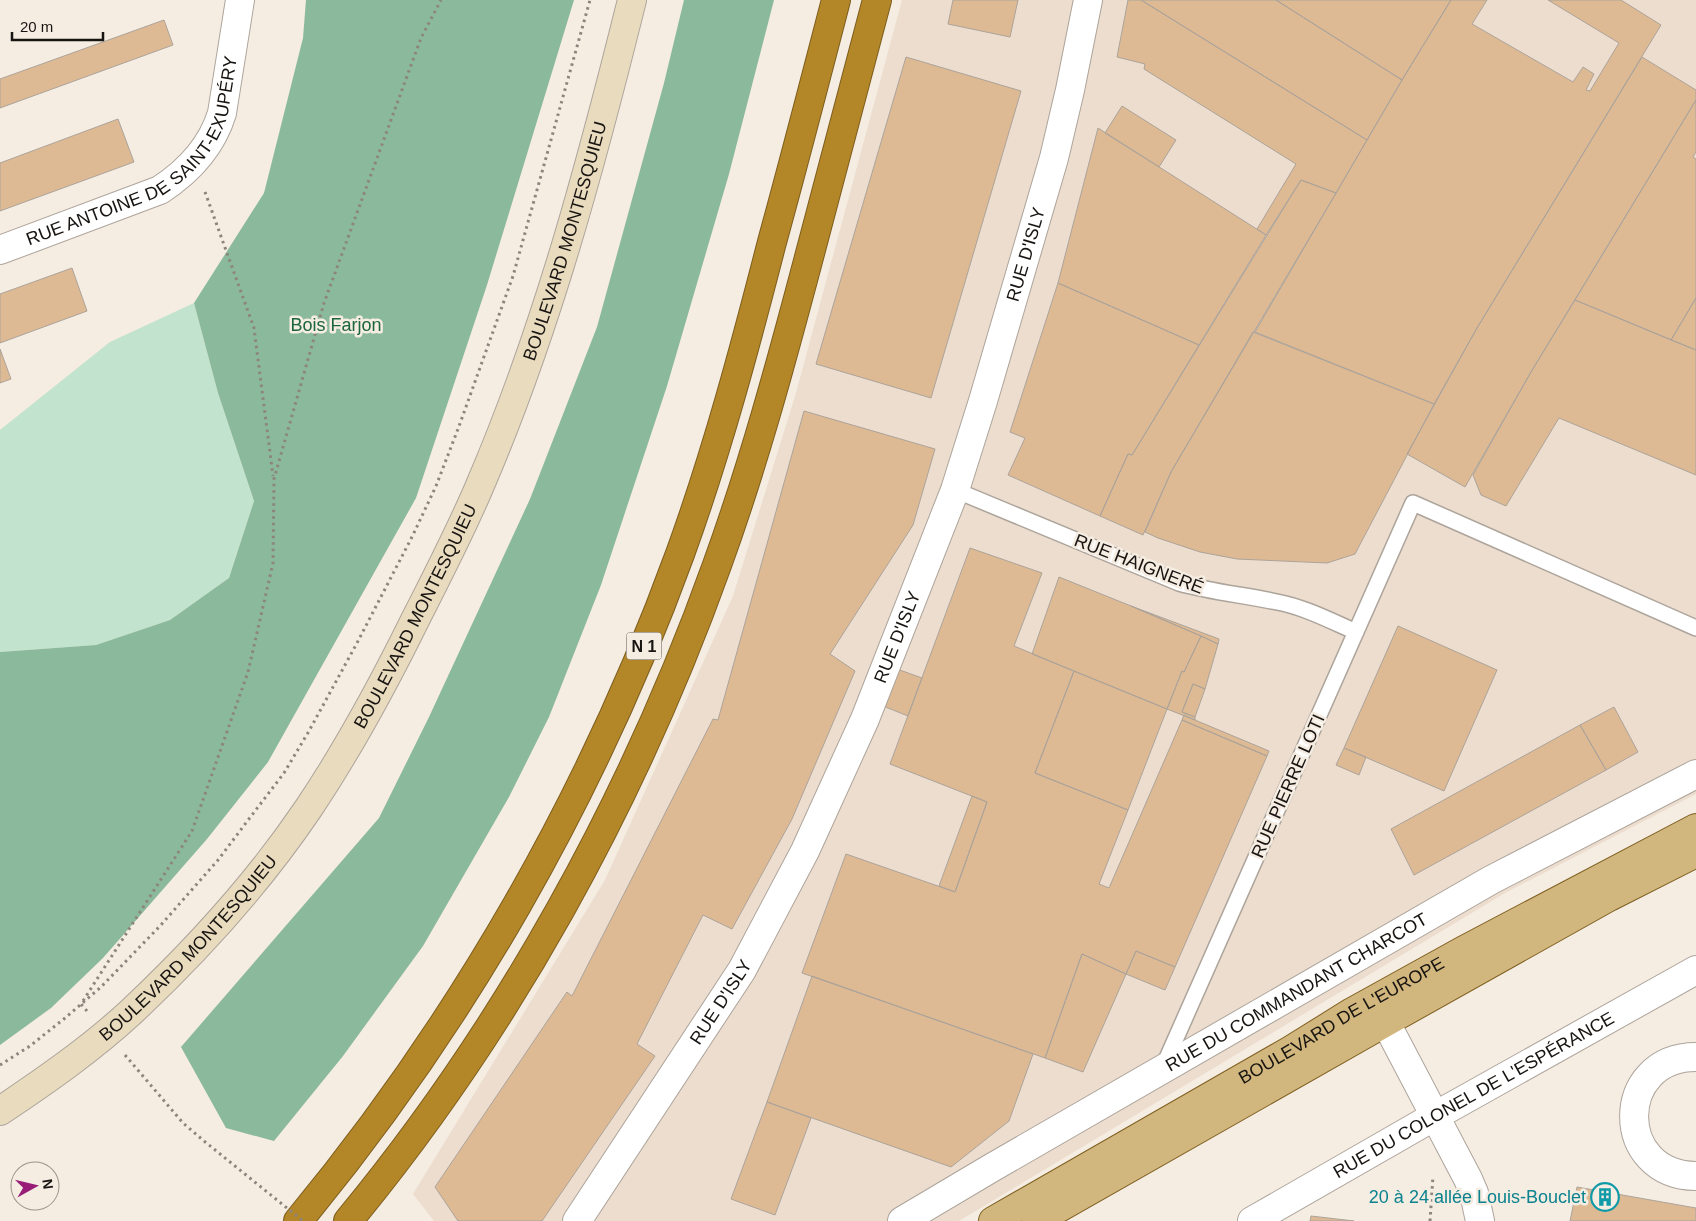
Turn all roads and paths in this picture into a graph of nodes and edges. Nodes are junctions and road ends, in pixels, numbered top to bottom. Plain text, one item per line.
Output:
1 (240, 0) edge
2 (441, 0) edge
3 (590, 0) edge
4 (632, 0) edge
5 (836, 0) edge
6 (877, 0) edge
7 (1088, 0) edge
8 (194, 163) junction
9 (0, 250) edge
10 (274, 479) junction
11 (955, 490) junction
12 (1696, 628) edge
13 (1356, 632) junction
14 (1696, 774) edge
15 (1696, 828) edge
16 (1696, 853) edge
17 (1696, 970) edge
18 (81, 1004) junction
19 (1380, 1011) junction
20 (106, 1034) junction
21 (1696, 1057) edge
22 (0, 1065) edge
23 (1163, 1069) junction
24 (0, 1111) edge
25 (1435, 1116) junction
26 (1696, 1176) edge
27 (298, 1221) edge
28 (303, 1221) edge
29 (348, 1221) edge
30 (577, 1221) edge
31 (902, 1221) edge
32 (993, 1221) edge
33 (1036, 1221) edge
34 (1252, 1221) edge
35 (1480, 1221) edge

1 - 8 street, RUE ANTOINE DE SAINT-EXUPÉRY
2 - 10 path
3 - 18 path
4 - 20 main road, BOULEVARD MONTESQUIEU
5 - 27 highway, N 1
6 - 29 highway, N 1
7 - 11 street, RUE D'ISLY
8 - 9 street, RUE ANTOINE DE SAINT-EXUPÉRY
8 - 10 path
10 - 18 path
11 - 13 lane, RUE HAIGNERÉ
11 - 30 street, RUE D'ISLY
12 - 13 lane, RUE PIERRE LOTI
13 - 23 lane, RUE PIERRE LOTI
14 - 23 street, RUE DU COMMANDANT CHARCOT
15 - 19 main road, BOULEVARD DE L'EUROPE
16 - 19 main road, BOULEVARD DE L'EUROPE
17 - 25 street, RUE DU COLONEL DE L'ESPÉRANCE
18 - 22 path
19 - 25 street
19 - 32 main road, BOULEVARD DE L'EUROPE
19 - 33 main road, BOULEVARD DE L'EUROPE
20 - 24 main road, BOULEVARD MONTESQUIEU
20 - 28 path, bridge
21 - 26 street
23 - 31 street, RUE DU COMMANDANT CHARCOT
25 - 34 street, RUE DU COLONEL DE L'ESPÉRANCE
25 - 35 street

